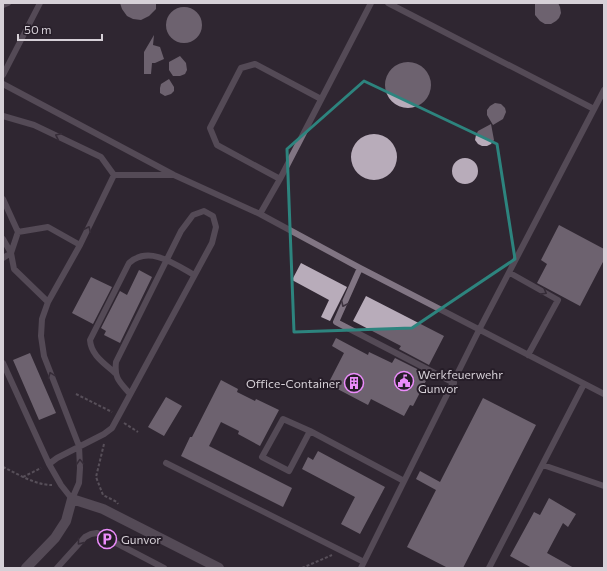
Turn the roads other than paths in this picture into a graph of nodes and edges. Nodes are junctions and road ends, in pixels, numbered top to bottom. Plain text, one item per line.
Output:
1 (8, 3) edge
2 (40, 3) edge
3 (371, 3) edge
4 (388, 3) edge
5 (3, 5) edge
6 (3, 75) edge
7 (3, 84) edge
8 (604, 90) edge
9 (321, 99) junction
10 (594, 109) junction
11 (3, 116) edge
12 (114, 175) junction
13 (174, 175) junction
14 (280, 179) junction
15 (3, 199) edge
16 (260, 214) junction
17 (18, 232) junction
18 (3, 239) edge
19 (80, 245) junction
20 (11, 253) junction
21 (3, 258) edge
22 (167, 260) junction
23 (360, 268) junction
24 (510, 273) junction
25 (194, 276) junction
26 (48, 302) junction
27 (480, 330) junction
28 (528, 354) junction
29 (3, 363) edge
30 (115, 373) junction
31 (454, 383) junction
32 (584, 384) junction
33 (130, 394) junction
34 (604, 394) edge
35 (310, 431) junction
36 (79, 446) junction
37 (166, 463) dead end
38 (49, 464) junction
39 (543, 465) junction
40 (404, 481) junction
41 (604, 486) edge
42 (72, 499) junction
43 (362, 565) edge
44 (26, 568) edge
45 (57, 568) edge
46 (164, 568) edge
47 (219, 568) edge
48 (490, 568) edge

1 - 5 lane
2 - 6 lane
3 - 9 lane
4 - 10 lane
7 - 13 lane
8 - 10 lane
9 - 14 lane
9 - 14 lane
10 - 24 lane
12 -> 11 lane
12 - 13 lane
19 -> 12 lane
13 - 16 lane
14 - 16 lane
15 - 17 lane
16 - 23 lane
17 - 19 lane
17 - 20 lane
18 - 20 lane
19 - 26 lane
20 - 21 lane
20 - 26 lane
22 - 25 lane
22 - 25 lane
22 - 30 lane
22 - 30 lane
23 - 27 lane
23 -> 31 lane
24 - 27 lane
24 -> 28 lane
25 - 33 lane
36 -> 26 lane
27 - 28 lane
27 - 31 lane
28 - 32 lane
29 - 38 lane
30 - 33 lane
31 - 40 lane
32 - 34 lane
32 - 39 lane
33 - 36 lane
35 - 35 lane
35 - 40 lane
36 - 38 lane
42 -> 36 lane
37 - 43 lane
38 - 42 lane
39 - 41 lane
39 - 48 lane
40 - 43 lane
42 - 44 street
42 - 47 street
46 -> 45 lane

